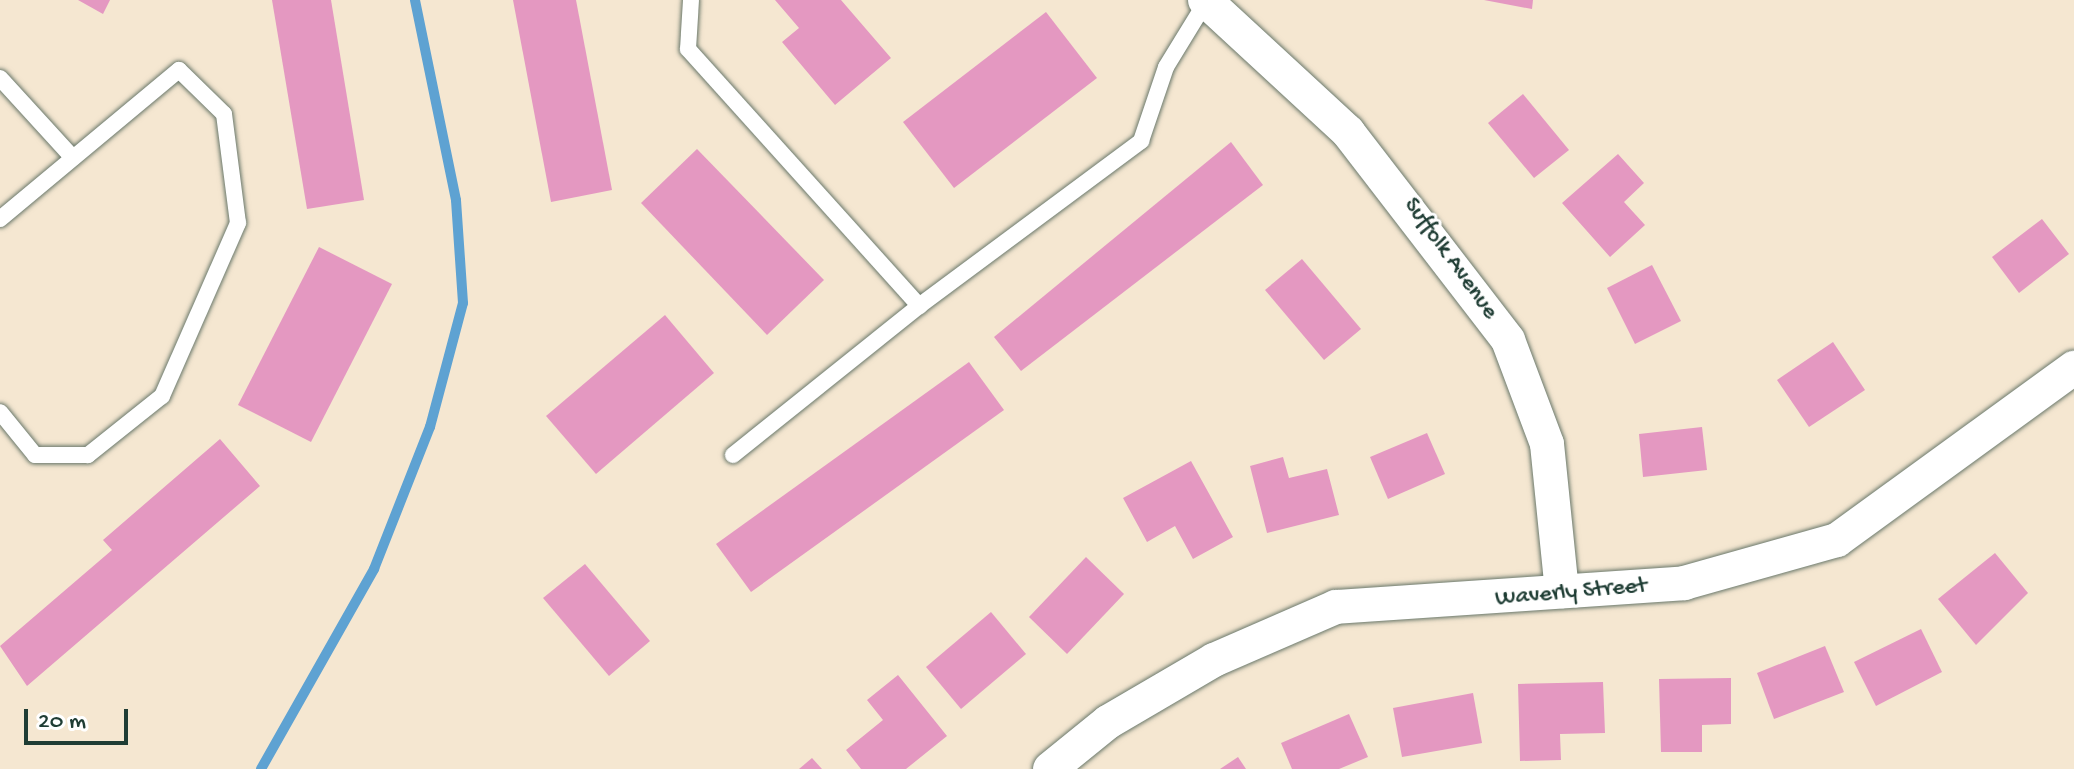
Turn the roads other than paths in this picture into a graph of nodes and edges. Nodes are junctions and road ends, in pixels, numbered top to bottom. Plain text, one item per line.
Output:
1 (691, 0) edge
2 (1206, 0) edge
3 (0, 78) edge
4 (73, 158) junction
5 (0, 219) edge
6 (919, 306) junction
7 (2074, 368) edge
8 (0, 412) edge
9 (733, 455) dead end
10 (1562, 591) junction
11 (1050, 769) edge

1 - 6 lane
2 - 6 lane
2 - 10 street, Suffolk Avenue
3 - 4 lane
4 - 5 lane
4 - 8 lane
6 - 9 lane
7 - 10 street, Waverly Street
10 - 11 street, Waverly Street

